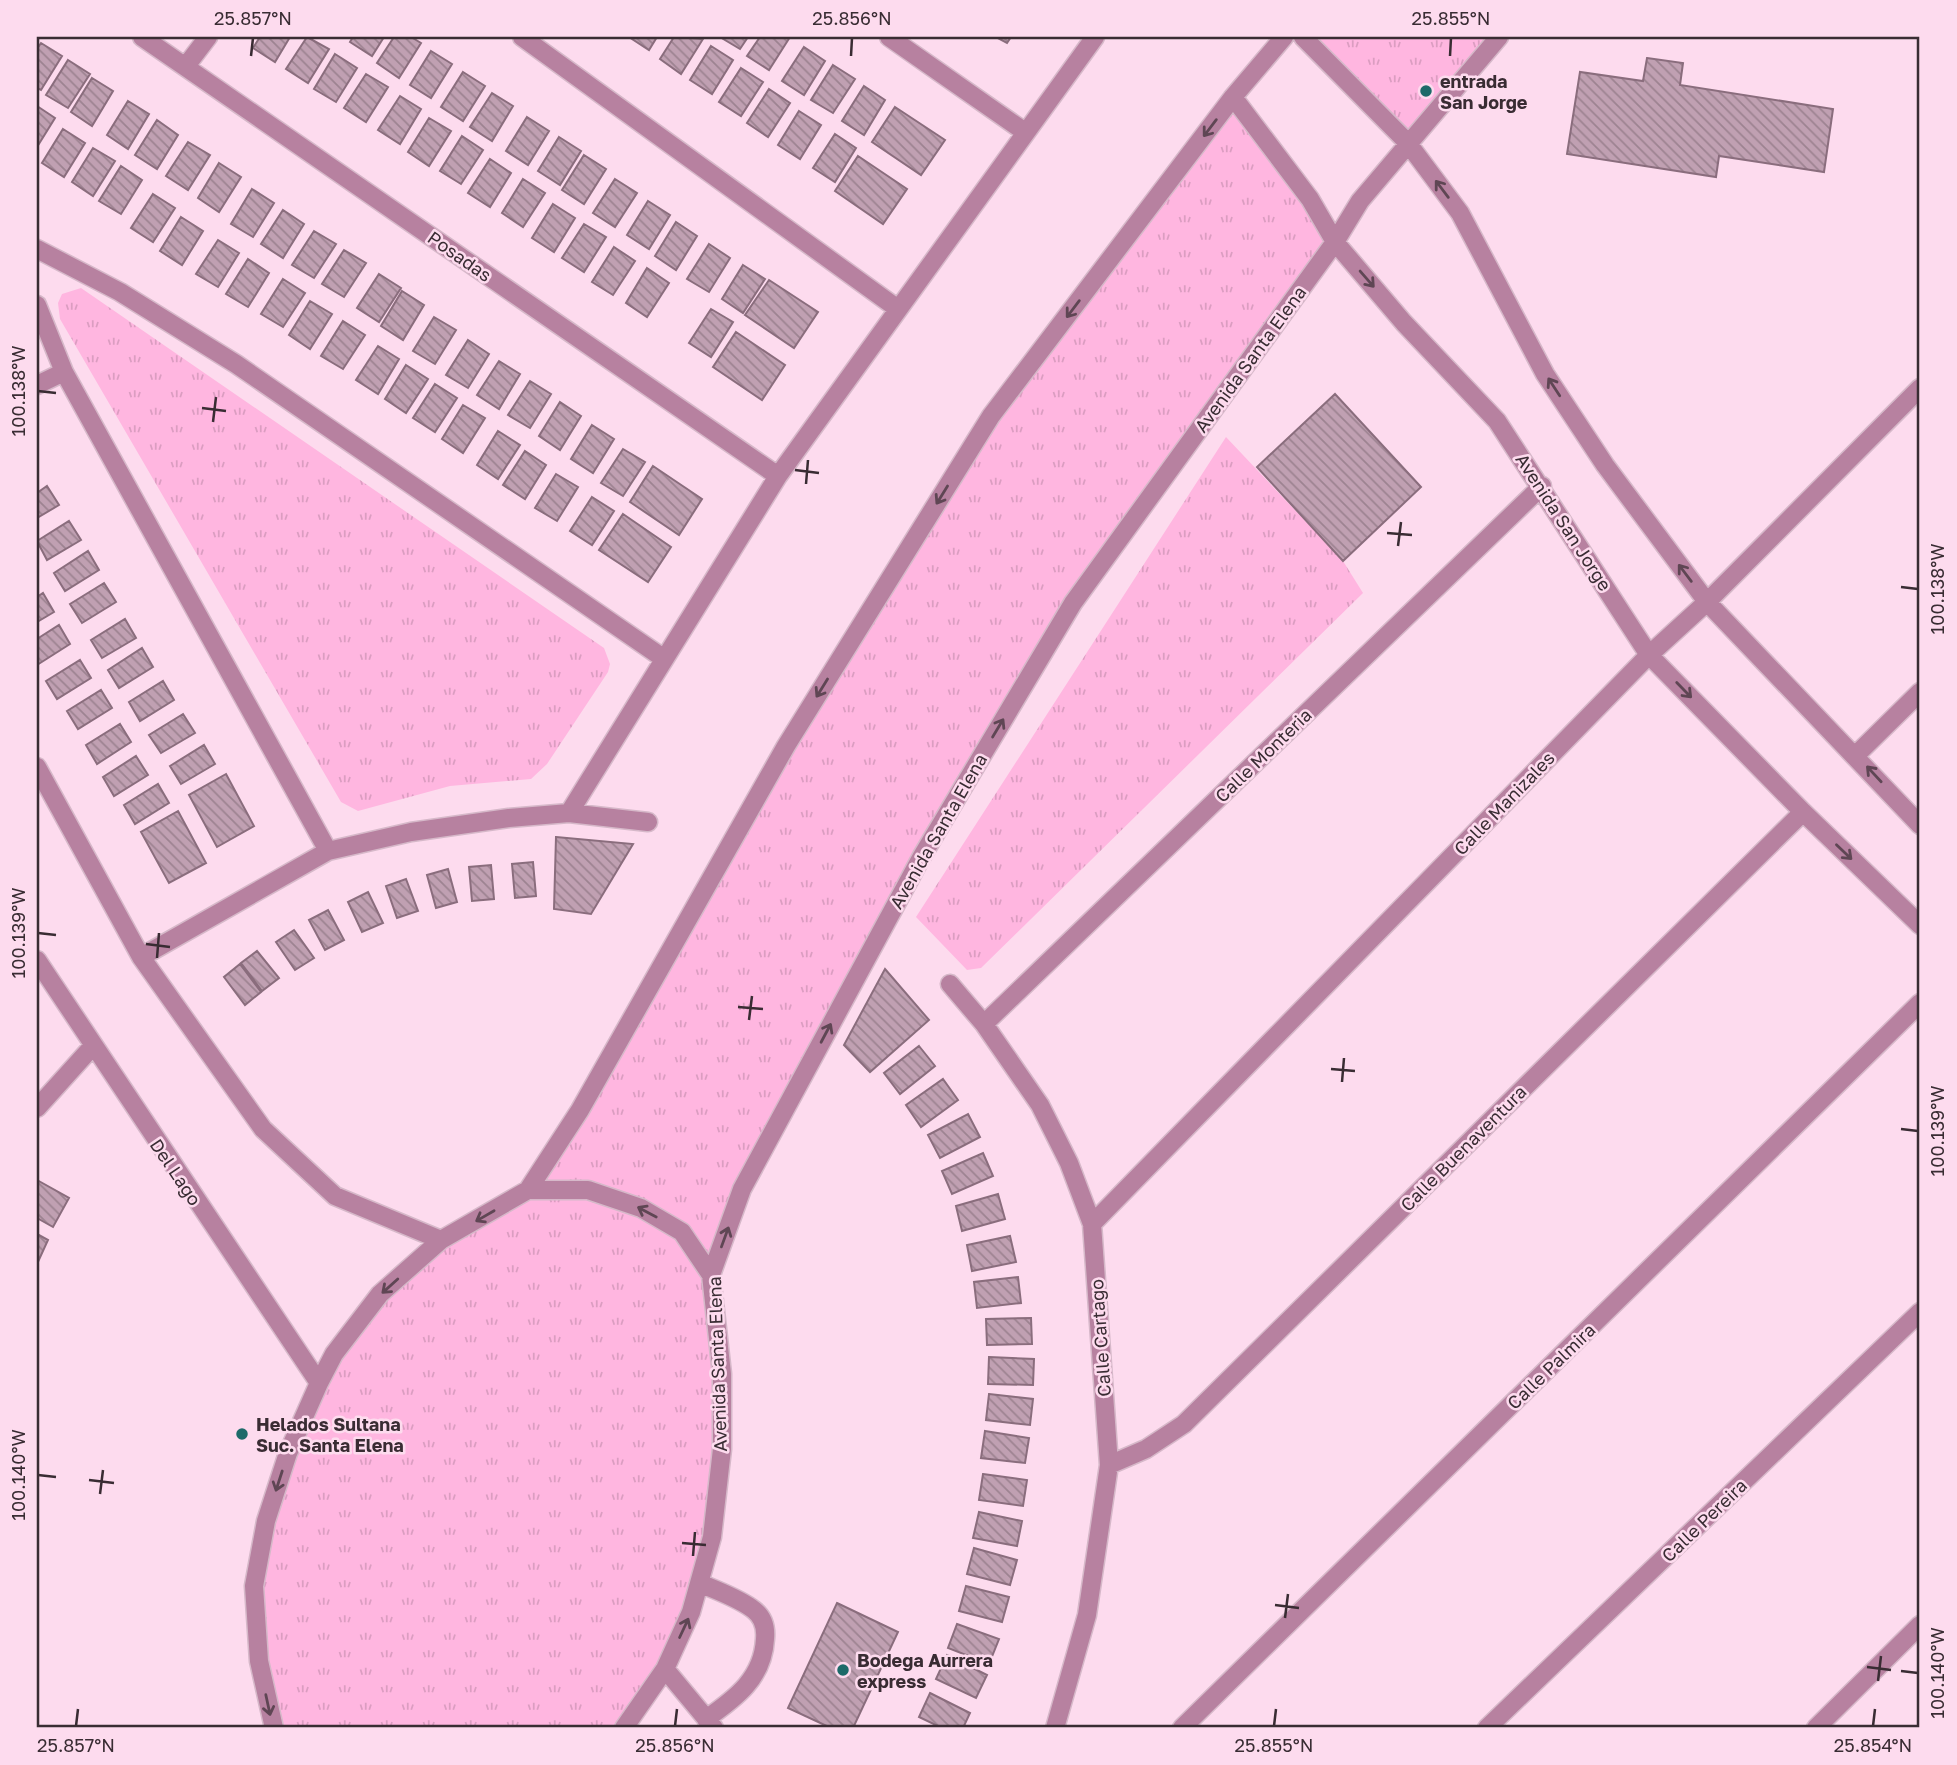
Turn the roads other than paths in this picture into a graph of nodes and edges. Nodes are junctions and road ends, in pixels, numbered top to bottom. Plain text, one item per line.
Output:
1 (142, 37) edge
2 (208, 37) edge
3 (522, 37) edge
4 (889, 37) edge
5 (1095, 37) edge
6 (1284, 37) edge
7 (1303, 37) edge
8 (1499, 37) edge
9 (186, 66) junction
10 (1233, 97) junction
11 (1025, 132) junction
12 (1407, 142) junction
13 (1335, 242) junction
14 (37, 249) edge
15 (37, 305) edge
16 (898, 309) junction
17 (64, 372) junction
18 (37, 385) edge
19 (1920, 388) edge
20 (778, 476) junction
21 (1542, 486) junction
22 (1707, 601) junction
23 (1649, 654) junction
24 (663, 658) junction
25 (1920, 692) edge
26 (1856, 755) junction
27 (37, 767) edge
28 (1803, 812) junction
29 (569, 813) junction
30 (648, 822) dead end
31 (1920, 825) edge
32 (328, 851) junction
33 (1920, 925) edge
34 (141, 957) junction
35 (37, 960) edge
36 (950, 984) dead end
37 (1920, 1003) edge
38 (984, 1024) junction
39 (92, 1046) junction
40 (37, 1108) edge
41 (528, 1190) junction
42 (1092, 1224) junction
43 (441, 1240) junction
44 (711, 1275) junction
45 (1920, 1312) edge
46 (319, 1382) junction
47 (1109, 1465) junction
48 (700, 1583) junction
49 (1920, 1625) edge
50 (665, 1669) junction
51 (710, 1724) edge
52 (274, 1728) edge
53 (624, 1728) edge
54 (1055, 1728) edge
55 (1182, 1728) edge
56 (1487, 1728) edge
57 (1816, 1728) edge

1 - 9 street, Posadas
2 - 9 street
3 - 16 street
4 - 11 street
5 - 11 street
6 - 10 street
7 - 12 street
8 - 12 street, Avenida Santa Elena
9 - 20 street, Posadas
10 - 13 street, Avenida San Jorge
10 -> 41 street
11 - 16 street
12 - 13 street, Avenida Santa Elena
22 -> 12 street
13 -> 21 street, Avenida San Jorge
44 -> 13 street, Avenida Santa Elena
14 - 24 street
15 - 17 street
16 - 20 street
17 - 18 street
17 - 32 street
19 - 22 street, Calle Manizales
20 - 24 street
21 - 23 street, Avenida San Jorge
21 - 38 street, Calle Monteria
22 - 23 street, Calle Manizales
22 - 26 street
23 -> 28 street, Avenida San Jorge
23 - 42 street, Calle Manizales
24 - 29 street
25 - 26 street
31 -> 26 street
27 - 34 street
28 -> 33 street, Avenida San Jorge
28 - 47 street, Calle Buenaventura
29 - 30 street
29 - 32 street
32 - 34 street
34 - 43 street
35 - 39 street, Del Lago
36 - 38 street, Calle Cartago
37 - 55 street, Calle Palmira
38 - 42 street, Calle Cartago
39 - 40 street
39 - 46 street, Del Lago
41 -> 43 street
44 -> 41 street
42 - 47 street, Calle Cartago
43 -> 46 street
44 - 48 street, Avenida Santa Elena
45 - 56 street, Calle Pereira
46 -> 52 street
47 - 54 street, Calle Cartago
50 -> 48 street, Avenida Santa Elena
48 - 51 street
49 - 57 street
50 - 51 street
50 - 53 street, Avenida Santa Elena

